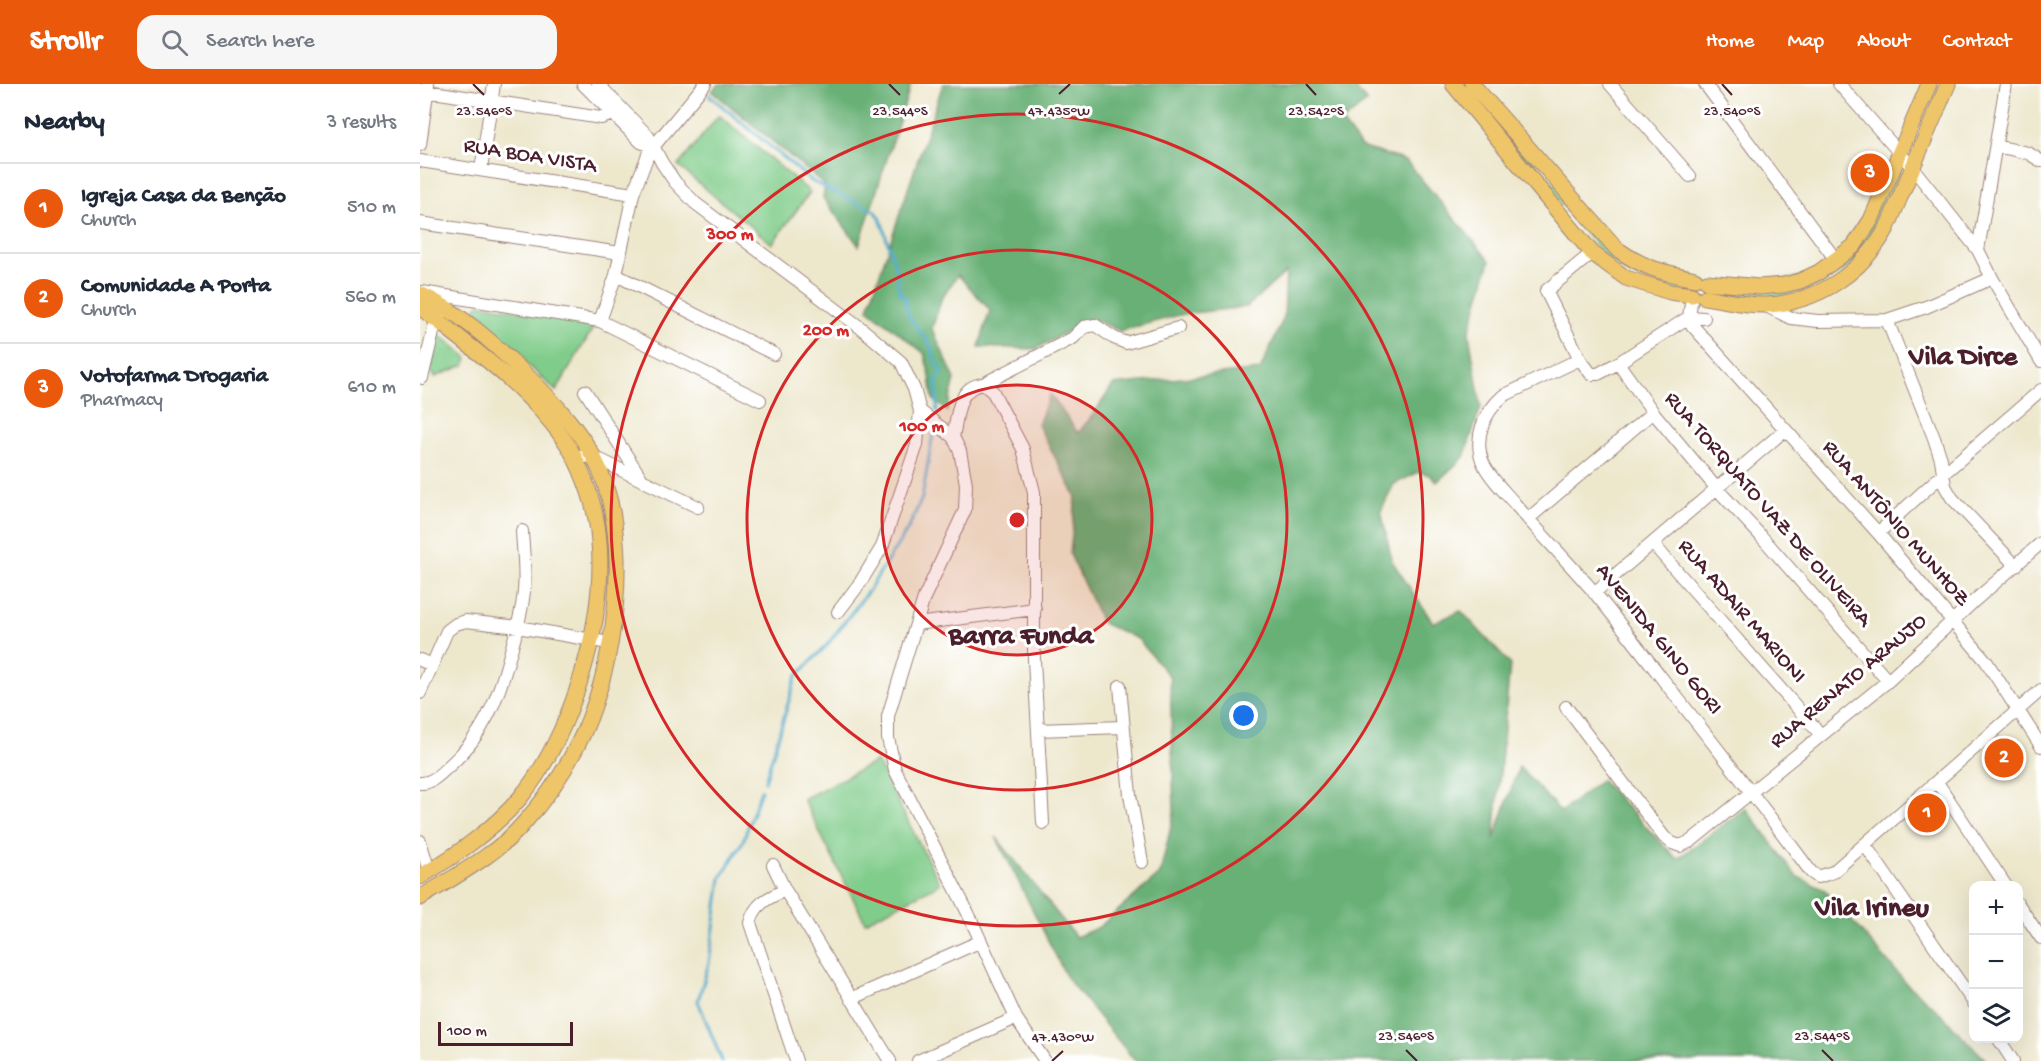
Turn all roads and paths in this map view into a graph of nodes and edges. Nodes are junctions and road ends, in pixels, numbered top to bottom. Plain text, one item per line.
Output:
1 (494, 84) edge
2 (584, 84) edge
3 (598, 84) edge
4 (705, 84) edge
5 (1453, 84) edge
6 (1472, 84) edge
7 (1610, 84) edge
8 (1705, 84) edge
9 (1839, 84) edge
10 (1929, 84) edge
11 (1948, 84) edge
12 (2006, 84) edge
13 (425, 88) edge
14 (490, 101) junction
15 (617, 111) junction
16 (1502, 130) junction
17 (420, 145) edge
18 (1996, 146) junction
19 (653, 147) junction
20 (1900, 152) junction
21 (420, 161) edge
22 (2041, 161) edge
23 (1912, 167) junction
24 (481, 171) junction
25 (1690, 176) dead end
26 (633, 194) junction
27 (420, 223) edge
28 (1978, 250) junction
29 (620, 253) junction
30 (1592, 253) junction
31 (1836, 260) junction
32 (616, 276) junction
33 (1992, 278) junction
34 (1700, 288) junction
35 (420, 293) edge
36 (1803, 299) junction
37 (1764, 305) junction
38 (446, 307) junction
39 (420, 308) edge
40 (1689, 317) junction
41 (1704, 318) junction
42 (1806, 319) junction
43 (436, 320) junction
44 (600, 321) junction
45 (1887, 321) junction
46 (1178, 328) dead end
47 (1706, 339) junction
48 (774, 354) dead end
49 (1580, 359) junction
50 (2041, 361) edge
51 (1618, 363) junction
52 (421, 377) edge
53 (983, 384) junction
54 (2041, 390) edge
55 (585, 391) dead end
56 (760, 400) dead end
57 (920, 411) junction
58 (1653, 412) junction
59 (1785, 430) junction
60 (953, 436) junction
61 (573, 456) junction
62 (594, 457) junction
63 (1943, 474) junction
64 (642, 479) junction
65 (1717, 489) junction
66 (698, 507) dead end
67 (1528, 519) junction
68 (522, 531) dead end
69 (1878, 533) junction
70 (2041, 543) edge
71 (1653, 544) junction
72 (2016, 566) junction
73 (1594, 593) junction
74 (596, 600) junction
75 (615, 600) junction
76 (1035, 609) junction
77 (838, 612) dead end
78 (1952, 622) junction
79 (916, 624) junction
80 (519, 627) junction
81 (590, 640) junction
82 (609, 643) junction
83 (420, 660) edge
84 (432, 665) junction
85 (1888, 681) junction
86 (1120, 686) dead end
87 (2041, 690) edge
88 (420, 693) edge
89 (1566, 707) dead end
90 (2019, 709) junction
91 (1123, 727) junction
92 (1038, 730) junction
93 (1821, 735) junction
94 (2041, 746) edge
95 (1937, 782) junction
96 (420, 783) edge
97 (1751, 792) junction
98 (1043, 823) dead end
99 (420, 842) edge
100 (1865, 845) junction
101 (1142, 862) dead end
102 (773, 864) dead end
103 (425, 874) edge
104 (2003, 881) edge
105 (784, 890) junction
106 (420, 898) edge
107 (2023, 910) edge
108 (2041, 938) edge
109 (981, 941) junction
110 (1969, 996) edge
111 (851, 999) junction
112 (1016, 1018) junction
113 (2001, 1043) edge
114 (796, 1061) edge
115 (890, 1061) edge
116 (918, 1061) edge
117 (1045, 1061) edge
118 (2013, 1061) edge

1 - 14 street
2 - 15 street
3 - 15 street
4 - 19 street
5 - 16 main road
6 - 16 main road
7 - 25 street
8 - 31 street
9 - 20 street
10 - 20 main road
11 - 23 main road
12 - 18 street
13 - 14 street
13 - 17 street
14 - 15 street
14 - 24 street
15 - 19 street
16 - 30 main road
16 - 34 main road
18 - 22 street
18 - 28 street
19 - 26 street
19 - 57 street
20 - 23 street
20 - 31 main road
21 - 24 street, RUA BOA VISTA
23 - 28 street
23 - 36 main road
24 - 26 street, RUA BOA VISTA
26 - 29 street
27 - 29 street
28 - 33 street
29 - 32 street
30 - 34 main road
30 - 49 street
31 - 34 main road
32 - 44 street
32 - 48 street
33 - 45 street
33 - 50 street
34 - 37 main road
34 - 40 street
34 - 41 street
35 - 38 main road
35 - 44 street
36 - 37 main road
36 - 42 street
37 - 42 street
38 - 43 street
38 - 62 main road
39 - 43 main road
40 - 41 street
40 - 47 street, RUA ANTÔNIO MUNHOZ
40 - 51 street
41 - 47 street
42 - 45 street
43 - 52 street
43 - 61 main road
44 - 56 street
45 - 63 street
46 - 53 street
47 - 59 street, RUA ANTÔNIO MUNHOZ
49 - 51 street
49 - 67 street, AVENIDA GINO GORI
51 - 58 street, RUA TORQUATO VAZ DE OLIVEIRA
53 - 60 street
53 - 76 street
54 - 63 street
55 - 64 street
57 - 60 street
57 - 77 street
58 - 65 street, RUA TORQUATO VAZ DE OLIVEIRA
58 - 67 street
59 - 65 street
59 - 69 street, RUA ANTÔNIO MUNHOZ
60 - 79 street
61 - 62 street
61 - 74 main road
62 - 64 street
62 - 75 main road
63 - 69 street
63 - 72 street
64 - 66 street
65 - 71 street
65 - 85 street, RUA TORQUATO VAZ DE OLIVEIRA
67 - 73 street, AVENIDA GINO GORI
68 - 80 street
69 - 78 street, RUA ANTÔNIO MUNHOZ
70 - 72 street, RUA RENATO ARAUJO
71 - 73 street
71 - 93 street, RUA ADAIR MARIONI
72 - 78 street, RUA RENATO ARAUJO
73 - 97 street, AVENIDA GINO GORI
74 - 75 main road
74 - 81 main road
75 - 82 main road
76 - 79 street
76 - 92 street
78 - 85 street, RUA RENATO ARAUJO
78 - 90 street, RUA ANTÔNIO MUNHOZ
79 - 109 street
80 - 81 street
80 - 84 street
80 - 96 street
81 - 82 street
81 - 103 main road
82 - 106 main road
83 - 84 street
84 - 88 street
85 - 93 street, RUA RENATO ARAUJO
86 - 91 street
87 - 90 street
89 - 97 street, RUA RENATO ARAUJO
90 - 94 street, RUA ANTÔNIO MUNHOZ
90 - 95 street
91 - 92 street
91 - 101 street
92 - 98 street
93 - 97 street, RUA RENATO ARAUJO
95 - 100 street
95 - 104 street
97 - 100 street, AVENIDA GINO GORI
99 - 103 street
100 - 110 street
102 - 105 street
105 - 111 street
105 - 114 street
107 - 108 street
109 - 111 street
109 - 112 street
111 - 115 street
112 - 116 street
112 - 117 street
113 - 118 street

